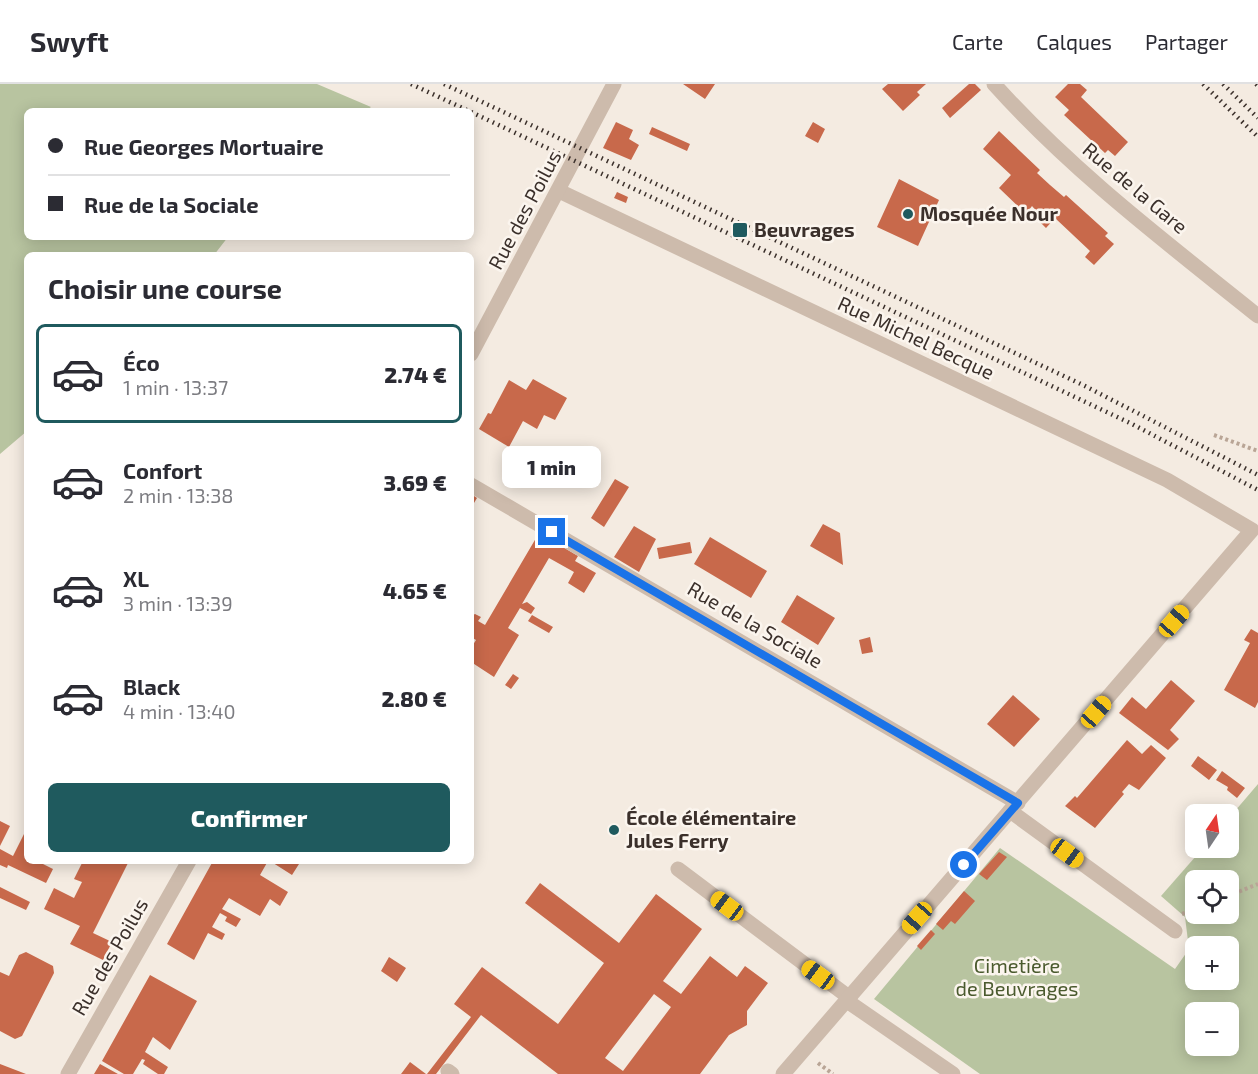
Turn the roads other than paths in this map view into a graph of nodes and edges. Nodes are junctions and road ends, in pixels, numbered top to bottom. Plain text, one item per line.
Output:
1 (614, 84) edge
2 (994, 84) edge
3 (559, 191) junction
4 (1258, 316) edge
5 (474, 348) edge
6 (474, 487) edge
7 (1014, 807) junction
8 (187, 864) edge
9 (678, 869) dead end
10 (1174, 931) dead end
11 (849, 999) junction
12 (68, 1074) edge
13 (783, 1074) edge
14 (953, 1074) edge

1 - 3 street, Rue des Poilus
2 - 4 street, Rue de la Gare
3 - 5 street, Rue des Poilus
3 - 7 street, Rue Michel Becque
6 - 7 street, Rue de la Sociale
7 - 10 street, Rue de la Sociale
7 - 11 street
8 - 12 street, Rue des Poilus
9 - 11 street
11 - 13 street
11 - 14 street

